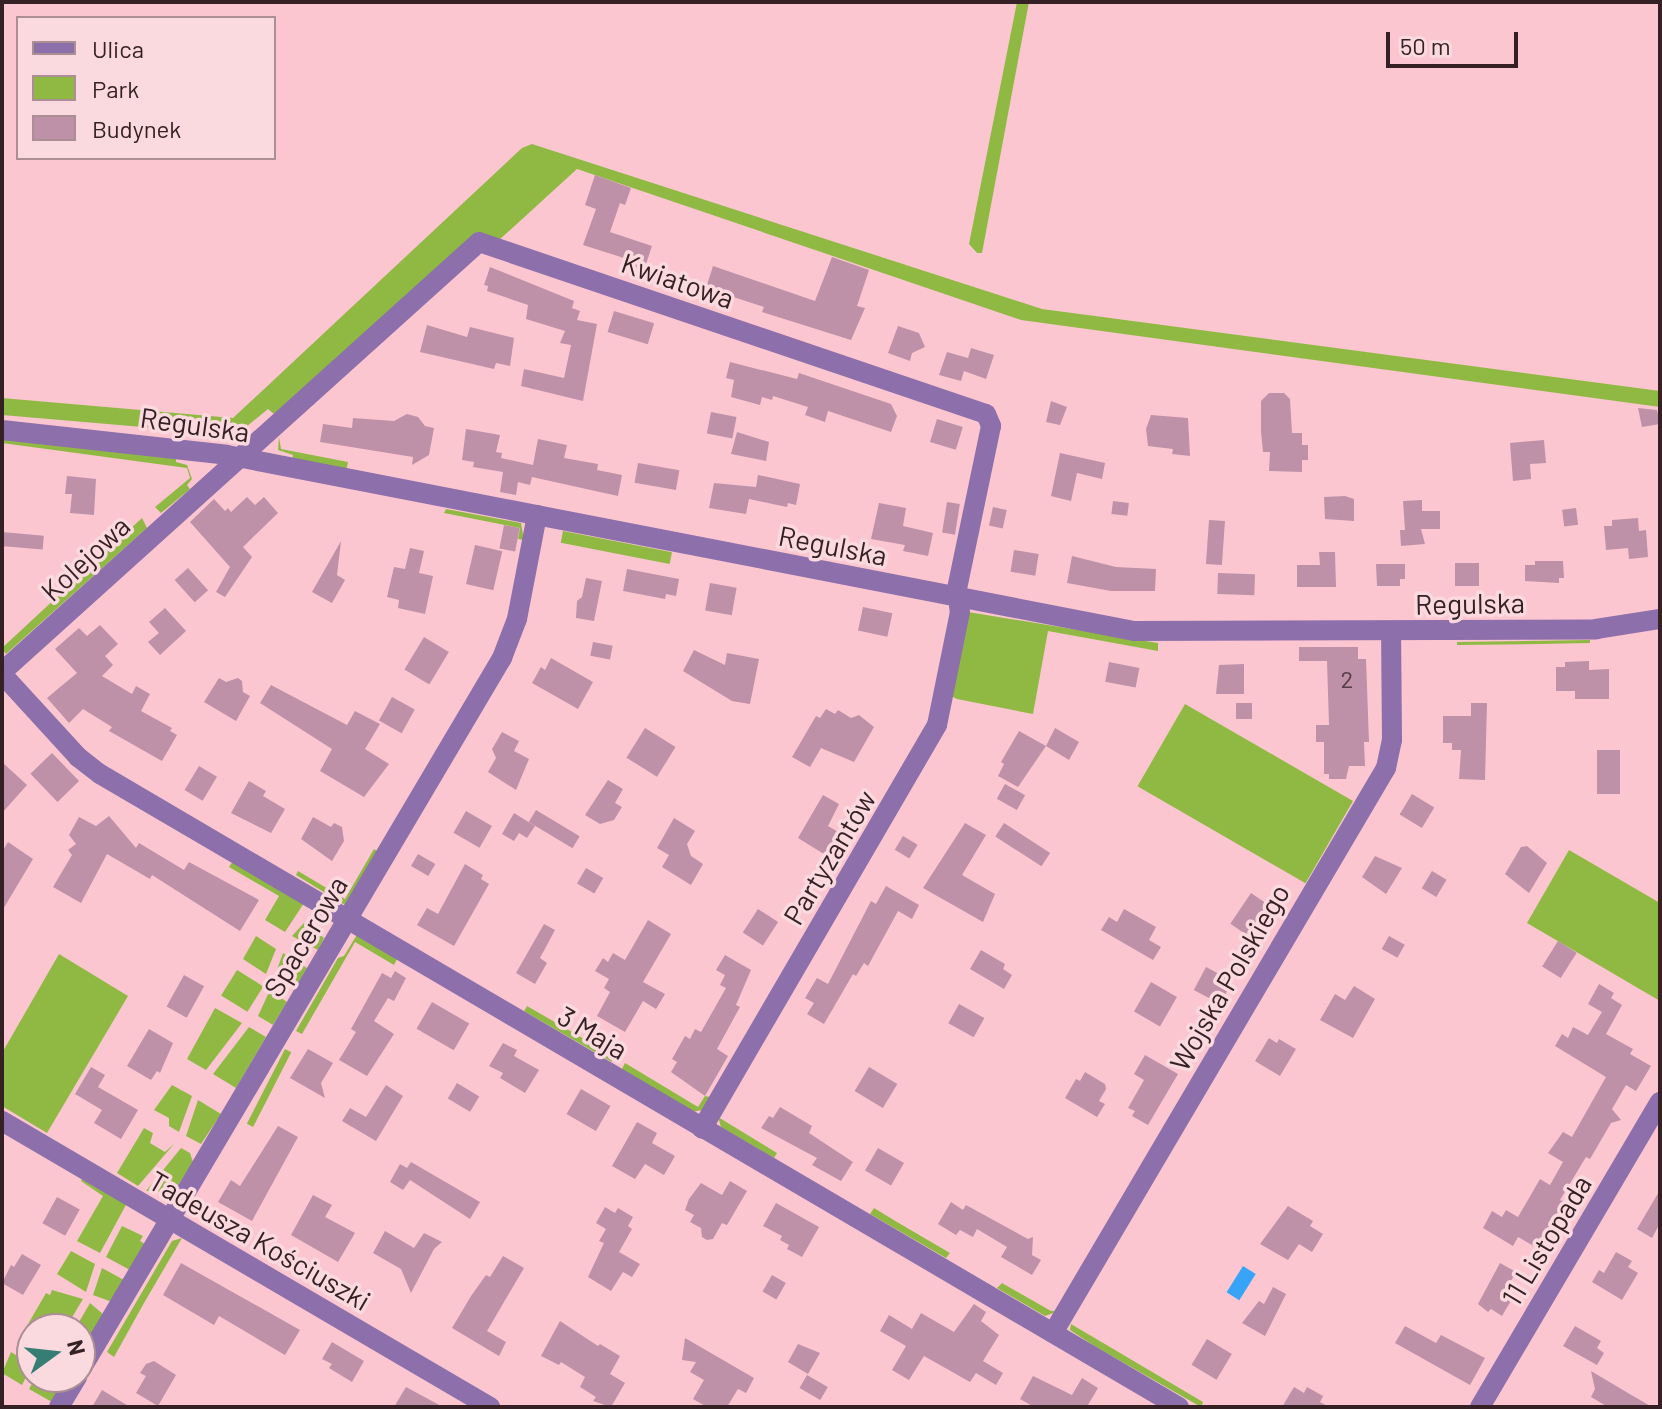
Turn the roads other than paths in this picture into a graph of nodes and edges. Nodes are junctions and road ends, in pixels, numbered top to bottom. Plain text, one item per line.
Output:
1 (2, 430) edge
2 (194, 450) junction
3 (238, 457) junction
4 (207, 485) junction
5 (537, 515) junction
6 (958, 598) junction
7 (1660, 619) edge
8 (1391, 632) junction
9 (2, 673) edge
10 (347, 920) junction
11 (1660, 1102) edge
12 (2, 1121) edge
13 (702, 1128) junction
14 (169, 1218) junction
15 (1053, 1333) junction
16 (96, 1343) edge
17 (490, 1407) edge
18 (1179, 1407) edge
19 (1480, 1407) edge

1 - 2 street, Regulska
2 - 3 street, Regulska
2 - 4 street
3 - 4 street, Kolejowa
3 - 5 street, Regulska
3 - 6 street, Kwiatowa
4 - 9 street, Kolejowa
5 - 6 street, Regulska
5 - 10 street, Spacerowa
6 - 8 street, Regulska
6 - 13 street, Partyzantów
7 - 8 street, Regulska
8 - 15 street, Wojska Polskiego
9 - 10 street, 3 Maja
10 - 13 street, 3 Maja
10 - 14 street, Spacerowa
11 - 19 street, 11 Listopada
12 - 14 street, Tadeusza Kościuszki
13 - 15 street, 3 Maja
14 - 16 street, Spacerowa
14 - 17 street, Tadeusza Kościuszki
15 - 18 street, 3 Maja

